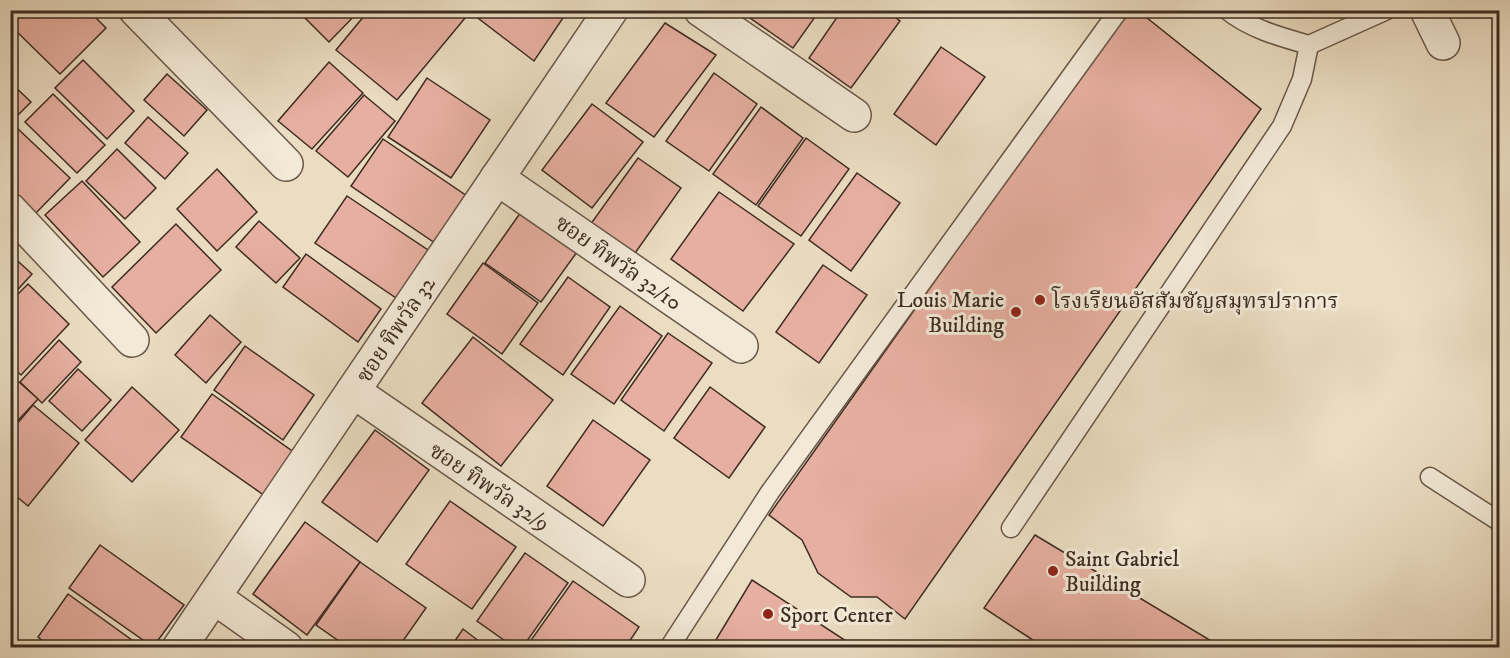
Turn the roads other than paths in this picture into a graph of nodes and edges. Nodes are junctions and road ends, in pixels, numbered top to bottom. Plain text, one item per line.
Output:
1 (136, 10) edge
2 (611, 10) edge
3 (701, 10) edge
4 (1119, 10) edge
5 (1227, 10) edge
6 (1387, 10) edge
7 (1427, 10) edge
8 (1443, 43) dead end
9 (1309, 45) junction
10 (854, 115) dead end
11 (286, 164) dead end
12 (497, 178) junction
13 (10, 210) edge
14 (132, 340) dead end
15 (741, 346) dead end
16 (352, 391) junction
17 (1430, 477) dead end
18 (1500, 522) edge
19 (1011, 528) dead end
20 (628, 580) dead end
21 (214, 597) junction
22 (179, 648) edge
23 (286, 648) edge
24 (669, 648) edge

1 - 11 street
2 - 12 street, ซอย ทิพวัล 32
3 - 10 street
4 - 24 lane
5 - 9 lane
6 - 9 lane
7 - 8 street
9 - 19 lane
12 - 15 street, ซอย ทิพวัล 32/10
12 - 16 street, ซอย ทิพวัล 32
13 - 14 street
16 - 20 street, ซอย ทิพวัล 32/9
16 - 21 street, ซอย ทิพวัล 32
17 - 18 lane
21 - 22 street, ซอย ทิพวัล 32
21 - 23 street

